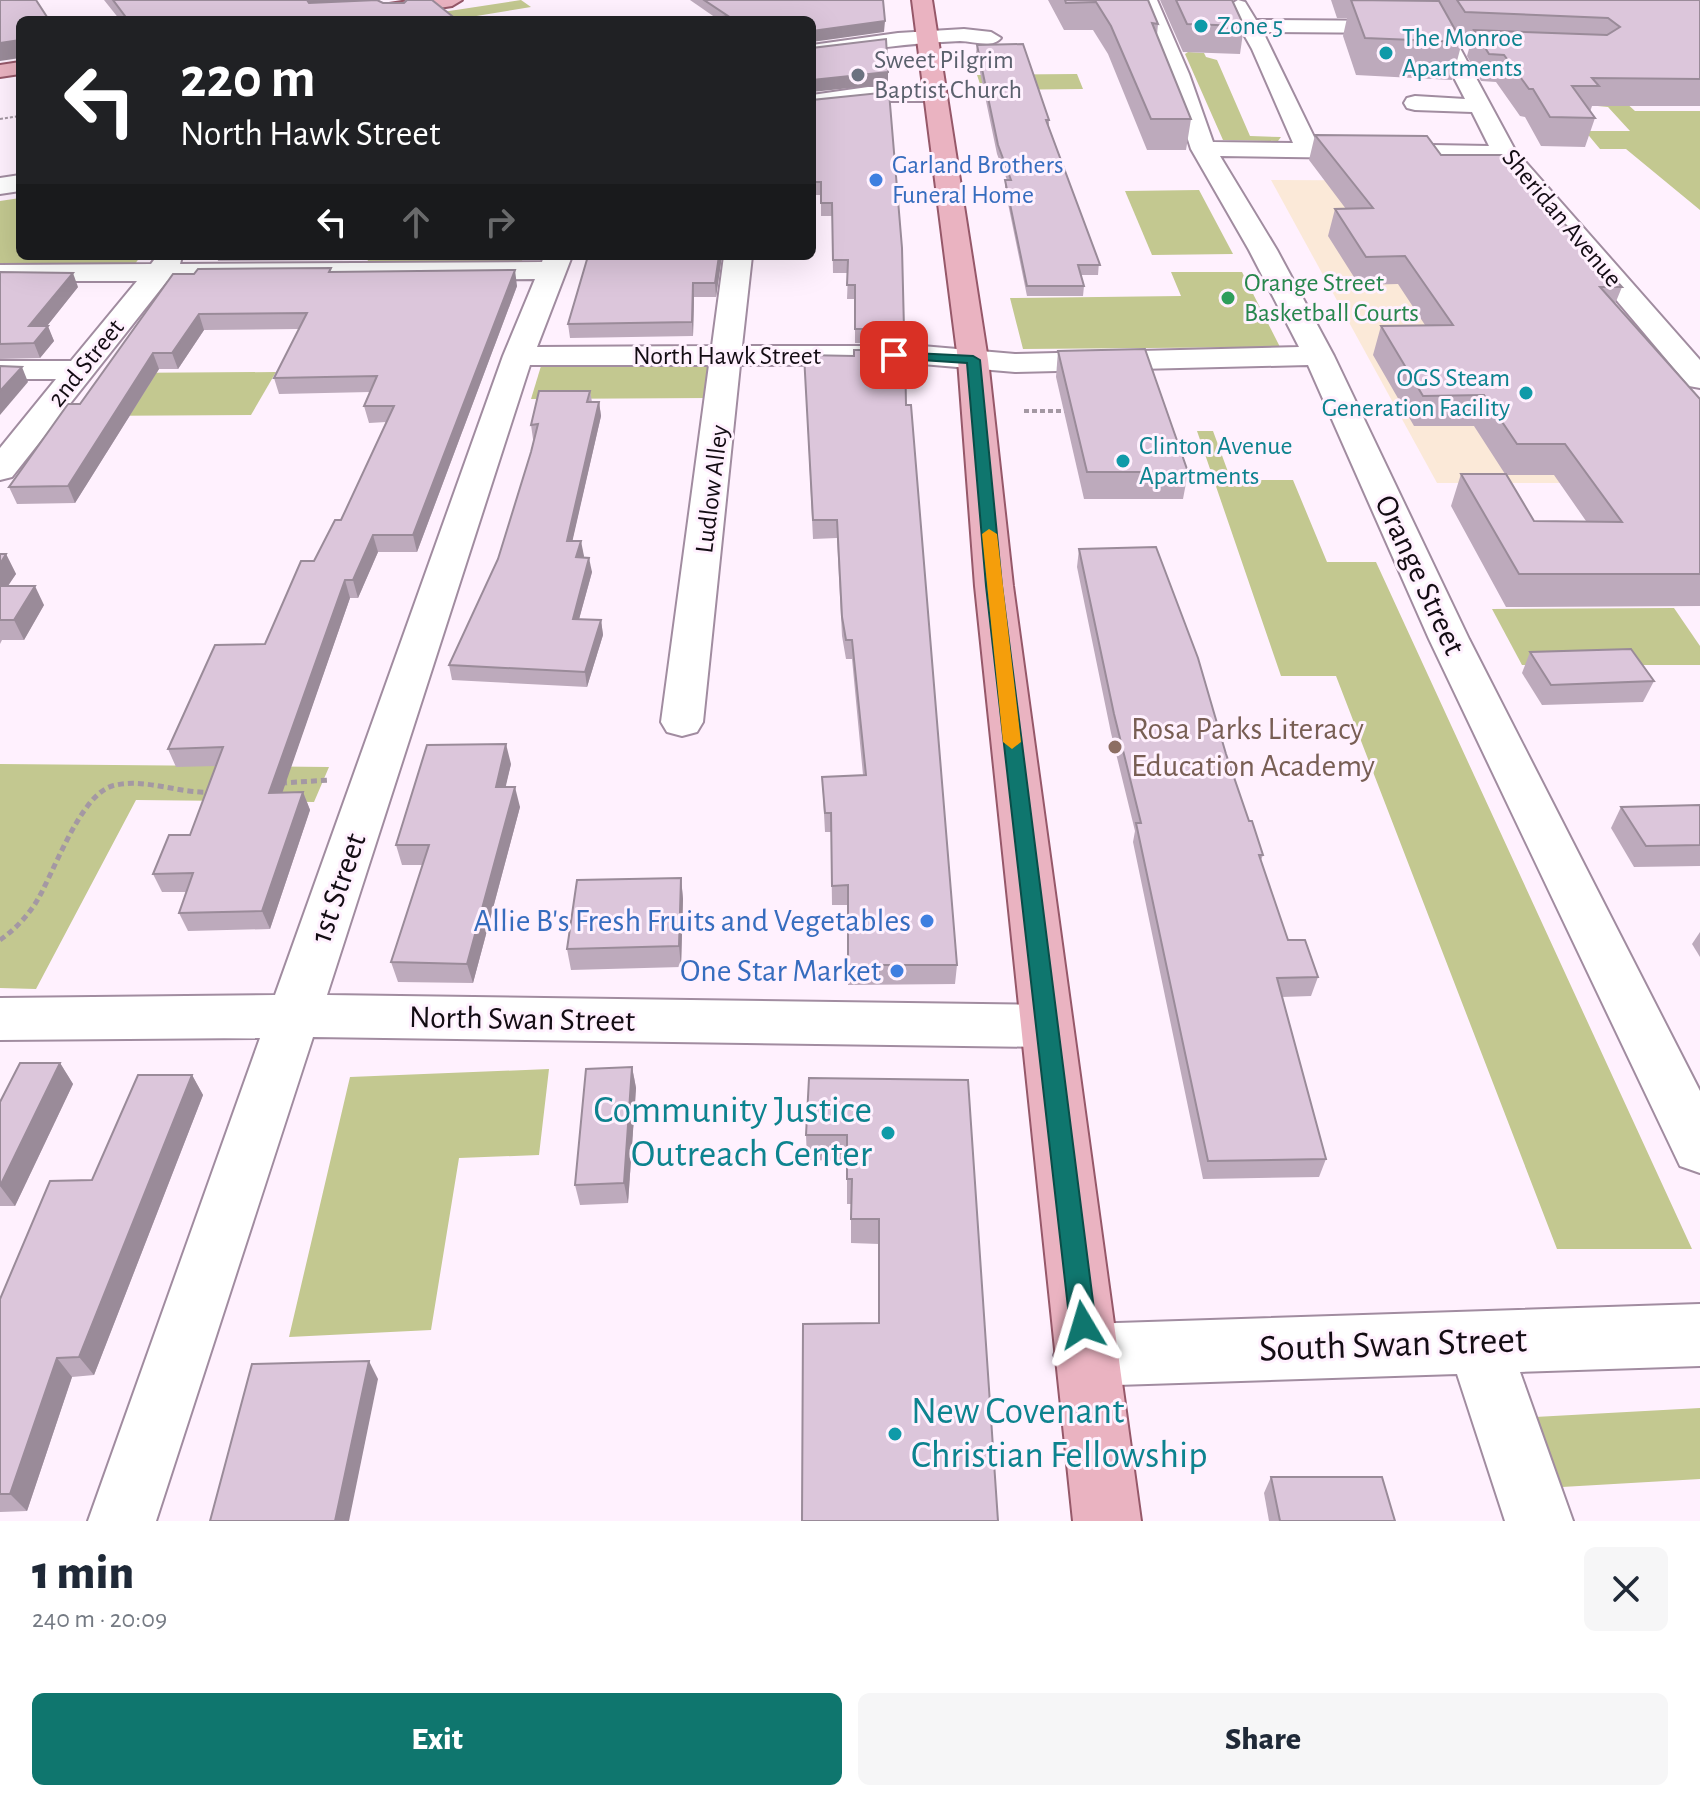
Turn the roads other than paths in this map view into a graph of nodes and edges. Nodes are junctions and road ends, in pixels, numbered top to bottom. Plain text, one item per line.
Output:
1 (452, 0) edge
2 (1147, 0) edge
3 (1235, 0) edge
4 (1424, 0) edge
5 (386, 10) edge
6 (349, 16) edge
7 (924, 19) edge
8 (1249, 26) junction
9 (1442, 37) junction
10 (1477, 47) edge
11 (816, 50) edge
12 (936, 94) junction
13 (816, 101) edge
14 (1415, 103) dead end
15 (1479, 106) junction
16 (1203, 149) junction
17 (1308, 149) junction
18 (1505, 153) junction
19 (738, 260) edge
20 (556, 263) edge
21 (164, 265) edge
22 (0, 273) edge
23 (728, 355) junction
24 (518, 356) junction
25 (1319, 356) junction
26 (973, 360) junction
27 (1695, 368) edge
28 (0, 370) edge
29 (81, 370) junction
30 (0, 470) edge
31 (682, 722) dead end
32 (295, 1016) junction
33 (0, 1019) edge
34 (1045, 1026) junction
35 (1700, 1148) edge
36 (1700, 1335) edge
37 (1478, 1343) junction
38 (1086, 1355) junction
39 (122, 1521) edge
40 (1107, 1521) edge
41 (1539, 1521) edge

1 - 5 main road
2 - 16 street, Orange Street
3 - 8 street
4 - 9 street, Sheridan Avenue
5 - 6 main road
7 - 11 street
7 - 12 main road
8 - 9 street
8 - 17 street
9 - 10 street
9 - 15 street, Sheridan Avenue
12 - 13 street
12 - 26 main road
14 - 15 street
15 - 18 street, Sheridan Avenue
16 - 17 street
16 - 25 street, Orange Street
17 - 18 street
18 - 27 street, Sheridan Avenue
19 - 23 street, Ludlow Alley
20 - 21 street
20 - 24 street, 1st Street
21 - 22 street
21 - 29 street, 2nd Street
23 - 24 street, North Hawk Street
23 - 26 street, North Hawk Street
23 - 31 street, Ludlow Alley
24 - 32 street, 1st Street
25 - 26 street, North Hawk Street
25 - 35 street, Orange Street
26 - 34 main road
28 - 29 street
29 - 30 street, 2nd Street
32 - 33 street, North Swan Street
32 - 34 street, North Swan Street
32 - 39 street, 1st Street
34 - 38 main road
36 - 37 street, South Swan Street
37 - 38 street, South Swan Street
37 - 41 street
38 - 40 main road

